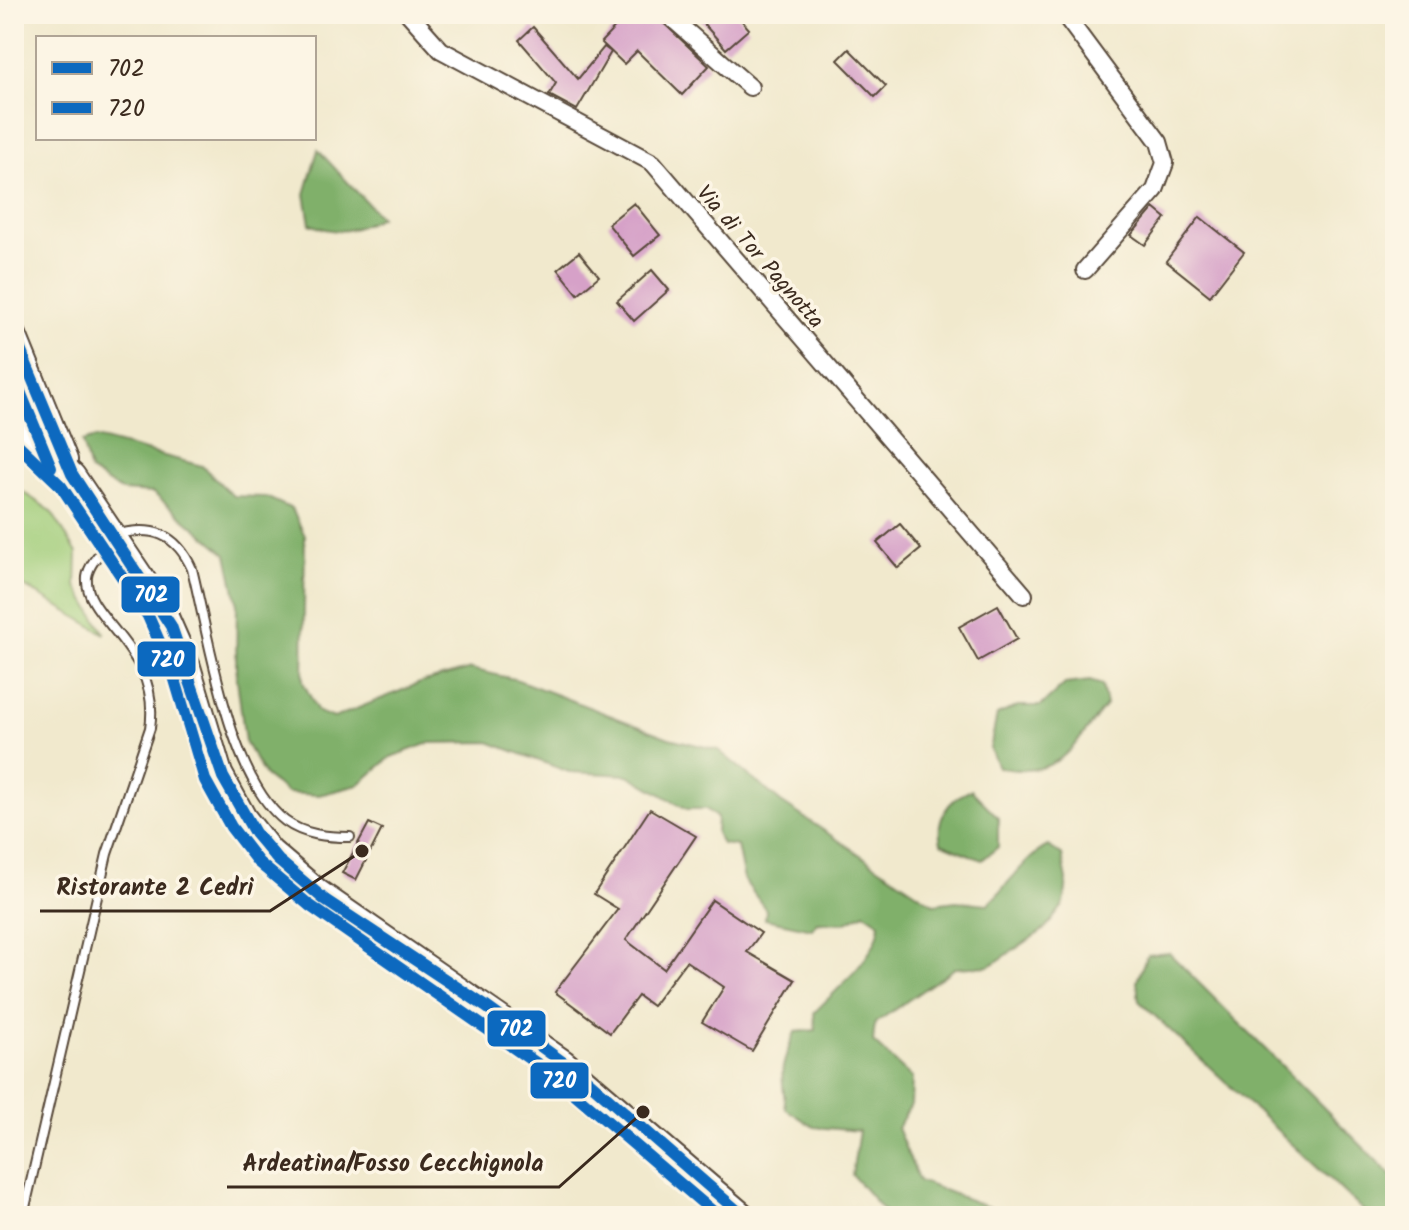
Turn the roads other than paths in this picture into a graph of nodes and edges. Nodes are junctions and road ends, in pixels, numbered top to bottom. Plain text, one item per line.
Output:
1 (409, 14) edge
2 (667, 14) edge
3 (1064, 14) edge
4 (750, 87) dead end
5 (1085, 270) dead end
6 (14, 335) edge
7 (14, 419) edge
8 (73, 476) junction
9 (115, 535) junction
10 (1024, 595) dead end
11 (350, 837) dead end
12 (23, 1216) edge
13 (743, 1216) edge

1 - 10 street, Via di Tor Pagnotta
2 - 4 street
3 - 5 street
6 - 8 main road
7 - 8 main road
8 - 9 main road
9 - 11 lane
9 - 12 lane
9 - 13 main road

